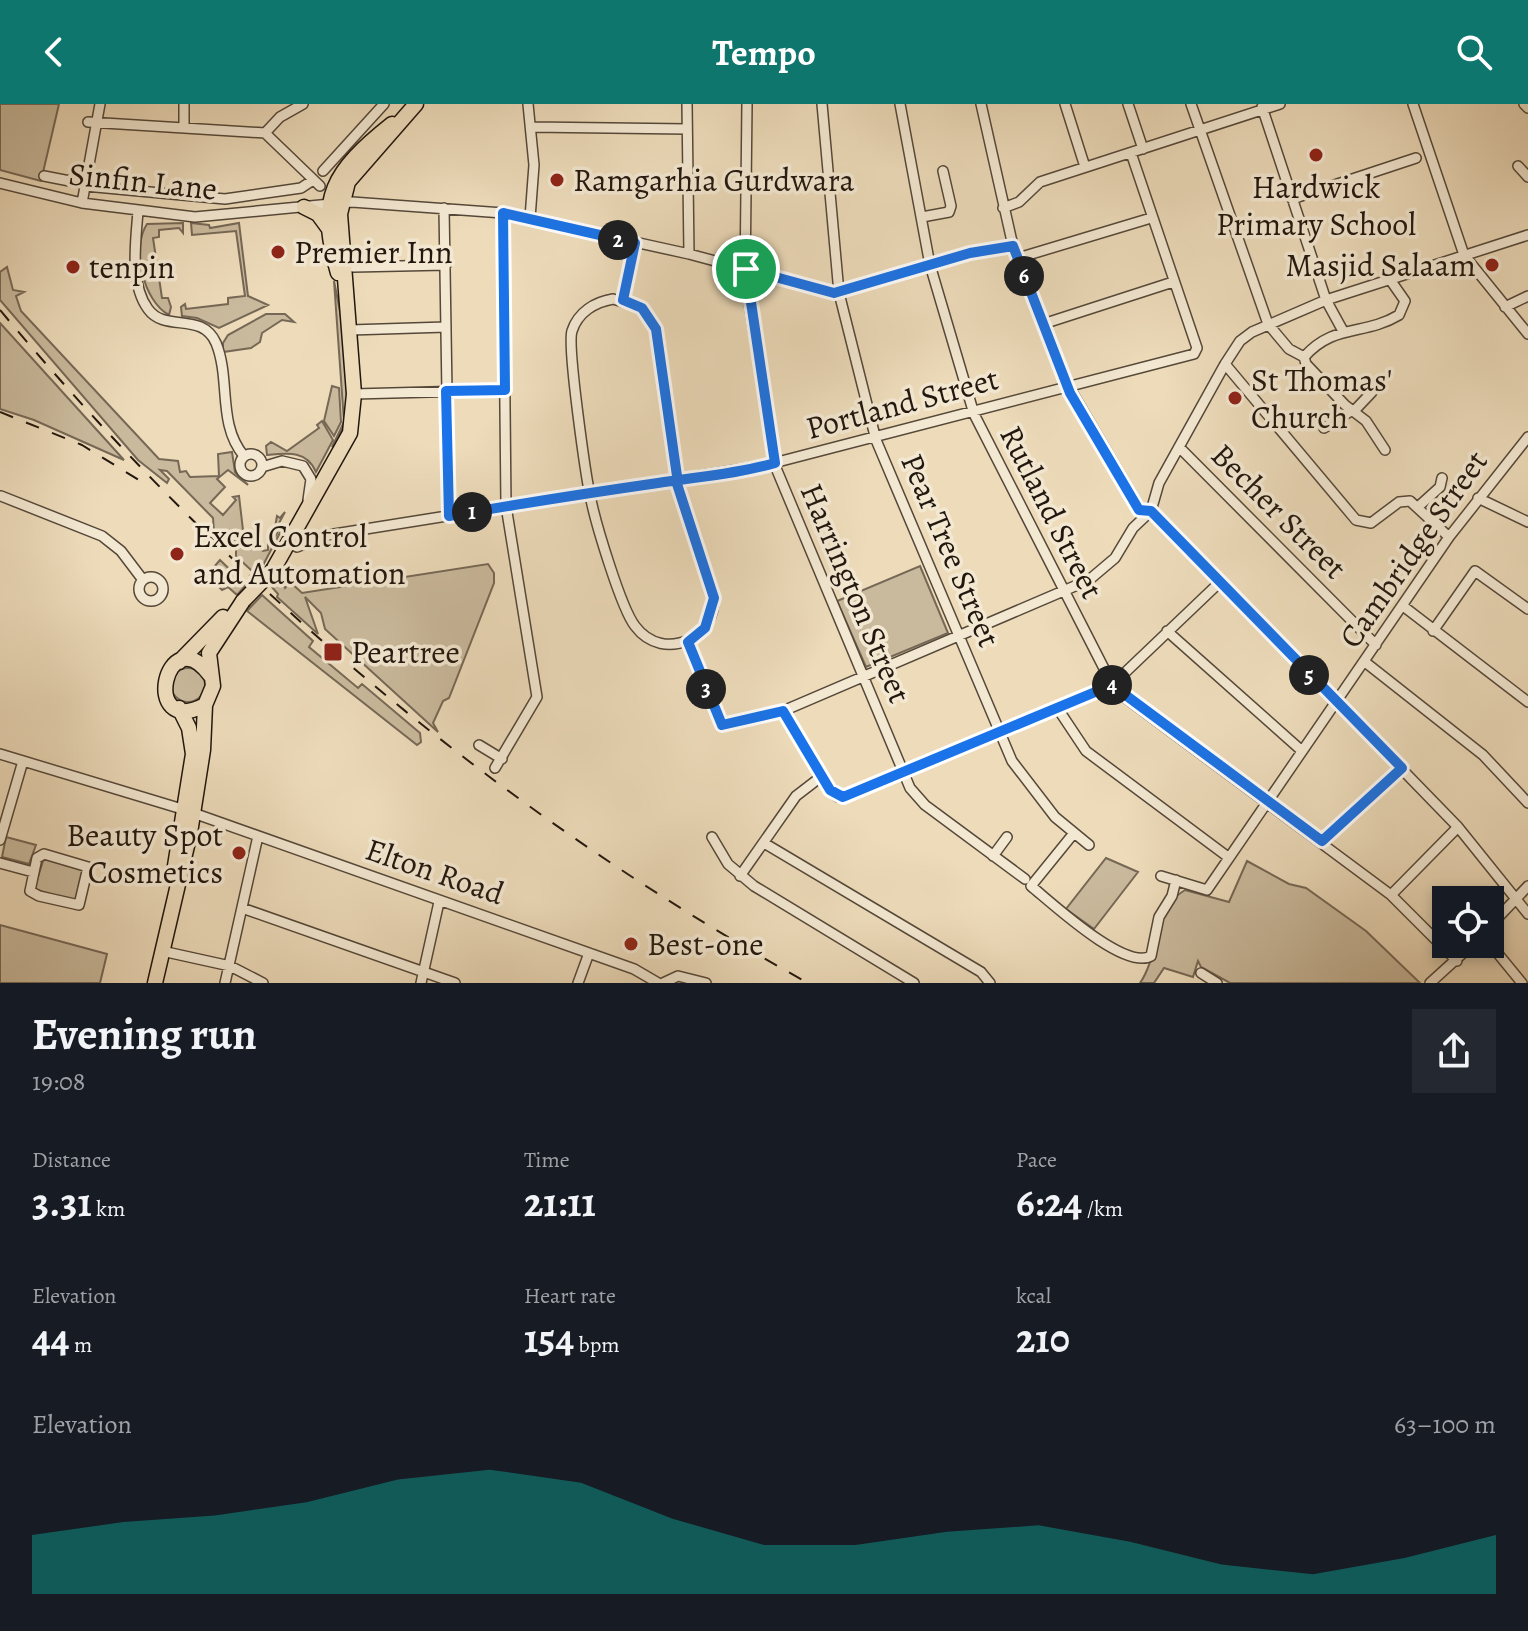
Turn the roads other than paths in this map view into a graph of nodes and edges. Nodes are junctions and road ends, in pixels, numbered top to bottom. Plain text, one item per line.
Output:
1 (100, 104) edge
2 (184, 104) edge
3 (303, 104) edge
4 (384, 104) edge
5 (528, 104) edge
6 (687, 104) edge
7 (747, 104) edge
8 (822, 104) edge
9 (900, 104) edge
10 (981, 104) edge
11 (1065, 104) edge
12 (1128, 104) edge
13 (1191, 104) edge
14 (1280, 104) edge
15 (1413, 104) edge
16 (1262, 107) edge
17 (408, 108) edge
18 (88, 122) dead end
19 (99, 122) junction
20 (184, 127) junction
21 (531, 127) junction
22 (687, 129) junction
23 (1200, 132) junction
24 (265, 133) junction
25 (1143, 149) junction
26 (1131, 153) junction
27 (1416, 158) dead end
28 (1518, 166) dead end
29 (1085, 167) junction
30 (323, 171) dead end
31 (943, 171) dead end
32 (44, 176) dead end
33 (1528, 177) edge
34 (0, 183) edge
35 (85, 185) junction
36 (1292, 199) junction
37 (82, 203) junction
38 (335, 203) junction
39 (304, 207) junction
40 (444, 208) junction
41 (1003, 208) junction
42 (138, 211) junction
43 (503, 213) junction
44 (922, 217) junction
45 (530, 218) junction
46 (1151, 218) junction
47 (331, 233) junction
48 (1528, 235) edge
49 (635, 243) junction
50 (1013, 246) junction
51 (689, 254) junction
52 (1464, 255) junction
53 (1018, 258) junction
54 (359, 264) dead end
55 (446, 265) junction
56 (930, 265) junction
57 (746, 269) junction
58 (1391, 281) junction
59 (1173, 282) junction
60 (345, 288) junction
61 (839, 293) junction
62 (1528, 296) edge
63 (623, 300) junction
64 (1326, 300) junction
65 (1505, 307) junction
66 (1043, 324) junction
67 (1268, 324) junction
68 (446, 327) junction
69 (350, 330) junction
70 (1343, 331) junction
71 (1528, 334) edge
72 (1304, 357) junction
73 (1225, 364) junction
74 (1067, 387) junction
75 (505, 390) junction
76 (446, 391) junction
77 (1372, 392) dead end
78 (354, 394) junction
79 (973, 411) junction
80 (1352, 411) junction
81 (1324, 428) dead end
82 (875, 436) junction
83 (1527, 437) edge
84 (1179, 447) junction
85 (1385, 450) dead end
86 (244, 456) junction
87 (775, 463) junction
88 (262, 467) junction
89 (330, 473) junction
90 (1442, 478) dead end
91 (677, 480) junction
92 (590, 493) junction
93 (1, 496) edge
94 (1478, 498) junction
95 (1145, 505) junction
96 (506, 506) junction
97 (1419, 506) junction
98 (305, 515) junction
99 (449, 516) junction
100 (1528, 522) edge
101 (305, 532) junction
102 (328, 535) junction
103 (1449, 537) junction
104 (290, 548) junction
105 (143, 580) dead end
106 (1220, 582) junction
107 (1064, 592) junction
108 (243, 601) junction
109 (1403, 606) junction
110 (1528, 609) edge
111 (1167, 631) junction
112 (1433, 631) junction
113 (959, 637) junction
114 (688, 642) junction
115 (1376, 645) junction
116 (179, 662) junction
117 (1365, 662) junction
118 (210, 675) junction
119 (863, 678) junction
120 (1112, 685) junction
121 (1528, 702) edge
122 (1336, 703) junction
123 (205, 705) junction
124 (179, 708) junction
125 (1058, 709) junction
126 (783, 711) junction
127 (998, 733) junction
128 (479, 745) dead end
129 (1302, 751) junction
130 (0, 754) edge
131 (502, 759) junction
132 (23, 761) junction
133 (495, 768) dead end
134 (1402, 768) junction
135 (902, 772) junction
136 (822, 776) junction
137 (1267, 802) junction
138 (1528, 803) edge
139 (187, 811) junction
140 (1458, 827) junction
141 (1074, 833) junction
142 (258, 836) junction
143 (712, 837) dead end
144 (1007, 837) dead end
145 (0, 840) edge
146 (1322, 841) junction
147 (764, 843) junction
148 (1089, 845) dead end
149 (993, 856) junction
150 (1228, 857) junction
151 (0, 863) edge
152 (33, 872) junction
153 (740, 876) junction
154 (1161, 876) dead end
155 (1176, 880) junction
156 (1030, 883) junction
157 (1528, 886) edge
158 (1391, 895) junction
159 (1516, 899) junction
160 (439, 902) junction
161 (242, 908) junction
162 (1504, 911) edge
163 (1528, 914) edge
164 (162, 951) junction
165 (589, 953) junction
166 (1460, 958) edge
167 (1501, 958) edge
168 (1457, 961) junction
169 (230, 966) junction
170 (423, 972) junction
171 (1201, 973) dead end
172 (155, 983) edge
173 (225, 983) edge
174 (263, 983) edge
175 (421, 983) edge
176 (455, 983) edge
177 (578, 983) edge
178 (660, 983) edge
179 (706, 983) edge
180 (914, 983) edge
181 (990, 983) edge
182 (1217, 983) edge
183 (1430, 983) edge
184 (1521, 983) edge

1 - 19 street
2 - 20 street
3 - 24 street
4 - 30 street
5 - 21 street
6 - 22 street
7 - 57 street, Harrington Street
8 - 61 street, Pear Tree Street
9 - 44 street, Rutland Street
10 - 41 street
11 - 29 street
12 - 25 street
13 - 23 street
14 - 16 street
15 - 52 street
16 - 23 street
16 - 36 street
17 - 38 highway
18 - 19 street
19 - 20 street
19 - 35 street
20 - 24 street
21 - 22 street
21 - 45 street
22 - 51 street
23 - 25 street
23 - 67 street
24 - 35 street, Sinfin Lane
25 - 26 street
26 - 29 street
26 - 46 street
27 - 36 street
28 - 33 street
29 - 41 street
31 - 44 street
32 - 35 street, Sinfin Lane
34 - 37 street, Sinfin Lane
35 - 37 street
36 - 64 street
37 - 42 street, Sinfin Lane
38 - 39 street, Sinfin Lane
38 - 40 street, Sinfin Lane
38 - 47 highway
38 - 60 highway
39 - 42 street, Sinfin Lane
39 - 47 highway
40 - 43 street, Sinfin Lane
40 - 55 street
41 - 50 street
42 - 86 street
43 - 45 street, Sinfin Lane
43 - 75 street
44 - 56 street, Rutland Street
45 - 49 street, Sinfin Lane
46 - 53 street
46 - 59 street
47 - 60 highway
48 - 52 street
49 - 51 street, Sinfin Lane
49 - 63 street
50 - 53 street
50 - 56 street
51 - 57 street, Sinfin Lane
52 - 58 street
52 - 65 street
53 - 66 street
54 - 55 street
55 - 68 street
56 - 61 street
56 - 79 street, Rutland Street
57 - 61 street, Sinfin Lane
57 - 87 street, Harrington Street
58 - 64 street
58 - 70 street
59 - 66 street
59 - 74 street, Portland Street
60 - 69 highway
61 - 82 street, Pear Tree Street
62 - 65 street
63 - 91 street
63 - 92 street
64 - 67 street
64 - 70 street
65 - 71 street
66 - 74 street
67 - 72 street
67 - 73 street
68 - 69 street
68 - 76 street
69 - 78 highway
70 - 72 street
72 - 80 street
73 - 84 street
73 - 97 street
74 - 79 street, Portland Street
74 - 95 street
75 - 76 street
75 - 96 street
76 - 78 street
76 - 99 street
77 - 80 street
78 - 89 highway
79 - 82 street, Portland Street
79 - 107 street, Rutland Street
80 - 81 street
80 - 85 street
82 - 87 street, Portland Street
82 - 113 street, Pear Tree Street
83 - 94 street, Cambridge Street
84 - 95 street
84 - 115 street, Becher Street
86 - 88 street
86 - 88 street
87 - 91 street, Portland Street
87 - 119 street, Harrington Street
88 - 98 street
89 - 98 highway
89 - 101 highway
90 - 97 street
91 - 92 street, Portland Street
91 - 114 street
92 - 96 street, Portland Street
92 - 114 street
93 - 105 street
94 - 100 street
94 - 103 street, Cambridge Street
95 - 106 street
95 - 107 street
96 - 99 street, Portland Street
96 - 131 street
97 - 103 street
98 - 104 highway
99 - 102 street, Portland Street
101 - 102 street, Portland Street
101 - 104 highway
102 - 104 street, Portland Street
103 - 109 street, Cambridge Street
104 - 108 highway, bridge
106 - 111 street
106 - 122 street
107 - 113 street
107 - 120 street, Rutland Street
108 - 116 highway
108 - 118 highway
109 - 112 street
109 - 115 street, Cambridge Street
110 - 112 street
111 - 120 street
111 - 129 street
112 - 121 street
113 - 119 street
113 - 127 street, Pear Tree Street
114 - 126 street
115 - 117 street, Cambridge Street
116 - 118 highway
116 - 124 highway
117 - 122 street, Cambridge Street
117 - 138 street
118 - 123 highway
119 - 126 street
119 - 135 street, Harrington Street
120 - 125 street
120 - 137 street
122 - 129 street, Cambridge Street
122 - 134 street
123 - 124 highway
123 - 139 highway
124 - 139 highway
125 - 127 street
125 - 150 street
126 - 136 street
127 - 135 street
127 - 141 street, Pear Tree Street
128 - 131 street
129 - 137 street, Cambridge Street
130 - 132 street, Elton Road
131 - 133 street
132 - 139 street, Elton Road
132 - 145 street
134 - 140 street
134 - 146 street
135 - 136 street
135 - 149 street, Harrington Street
136 - 147 street
137 - 146 street
137 - 150 street, Cambridge Street
139 - 142 street, Elton Road
139 - 164 highway
140 - 158 street
140 - 159 street
141 - 148 street, Pear Tree Street
141 - 156 street
142 - 160 street, Elton Road
142 - 161 street
143 - 153 street
144 - 149 street
146 - 158 street
147 - 153 street
147 - 181 street
149 - 156 street, Harrington Street
150 - 155 street, Cambridge Street
151 - 152 street
152 - 152 street
153 - 180 street
154 - 155 street
155 - 156 street, Harrington Street
157 - 159 street
158 - 168 street
159 - 162 street
159 - 163 street
160 - 165 street, Elton Road
160 - 170 street
161 - 169 street
161 - 170 street
164 - 169 street
164 - 172 highway
165 - 177 street
165 - 178 street, Elton Road
166 - 168 street
167 - 184 street
168 - 183 street
169 - 173 street
169 - 174 street
170 - 175 street
170 - 176 street
171 - 182 street
178 - 179 street

